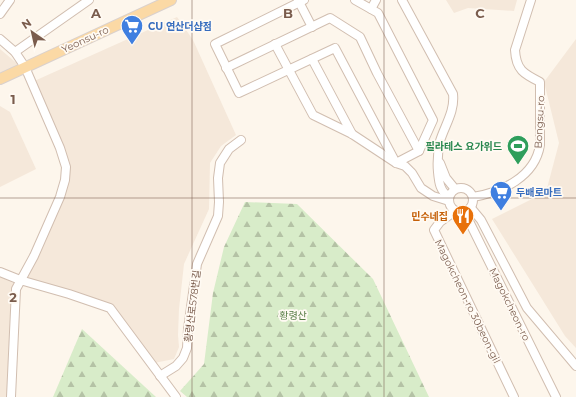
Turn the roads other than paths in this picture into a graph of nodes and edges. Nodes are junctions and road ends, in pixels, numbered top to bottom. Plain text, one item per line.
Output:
1 (10, 0) edge
2 (89, 0) edge
3 (170, 0) edge
4 (355, 0) edge
5 (376, 0) edge
6 (402, 0) edge
7 (531, 0) edge
8 (300, 1) edge
9 (371, 9) junction
10 (0, 14) edge
11 (312, 27) junction
12 (0, 39) edge
13 (275, 44) junction
14 (15, 52) junction
15 (312, 58) junction
16 (25, 67) junction
17 (226, 68) junction
18 (288, 70) junction
19 (0, 79) edge
20 (433, 120) junction
21 (447, 124) junction
22 (352, 134) junction
23 (241, 140) dead end
24 (420, 151) junction
25 (438, 156) junction
26 (396, 163) junction
27 (455, 189) junction
28 (474, 197) junction
29 (449, 199) junction
30 (467, 210) junction
31 (455, 211) junction
32 (0, 272) edge
33 (20, 280) junction
34 (576, 366) edge
35 (160, 376) junction
36 (11, 397) edge
37 (176, 397) edge
38 (514, 397) edge
39 (556, 397) edge

1 - 10 street
2 - 14 street
3 - 16 main road, Yeonsu-ro
4 - 9 street
5 - 9 street
6 - 21 street
7 - 28 street, Bongsu-ro
8 - 11 street
8 - 17 street
9 - 20 street
11 - 13 street
11 - 24 street
12 - 14 street
13 - 17 street
13 - 18 street
14 - 16 street
15 - 18 street
15 - 22 street
15 - 26 street
16 - 19 main road, Yeonsu-ro
16 - 33 street
17 - 18 street
18 - 22 street
20 - 21 street
20 - 24 street
21 - 25 street
22 - 26 street
23 - 35 street, 황령산로578번길
24 - 26 street
25 - 27 street
25 - 29 street
26 - 29 street
27 - 28 street
27 - 29 street
28 - 30 street
29 - 31 street
30 - 31 street
30 - 34 street
30 - 39 street, Magokcheon-ro
31 - 38 street, Magokcheon-ro 30beon-gil
32 - 33 street
33 - 35 street
33 - 36 street
35 - 37 street

